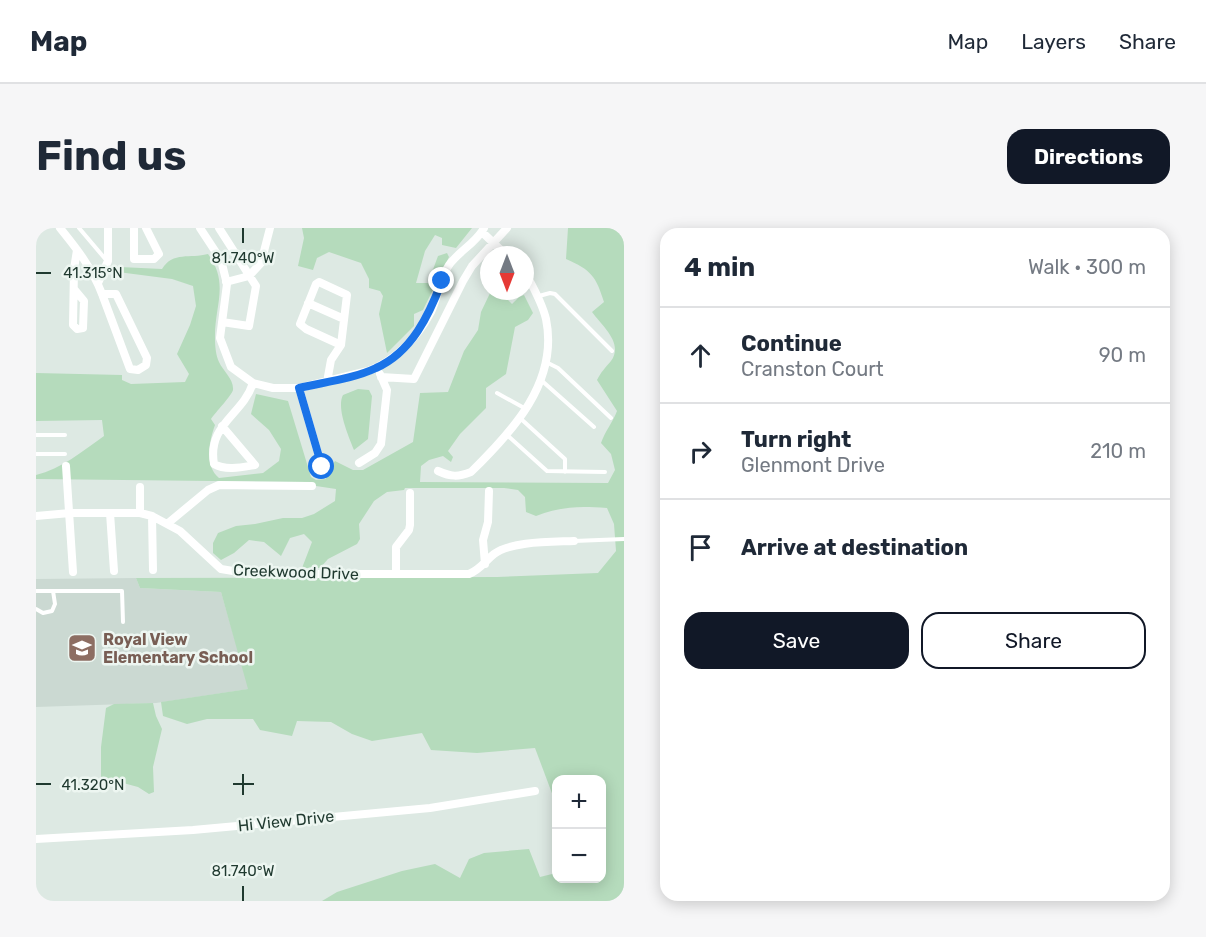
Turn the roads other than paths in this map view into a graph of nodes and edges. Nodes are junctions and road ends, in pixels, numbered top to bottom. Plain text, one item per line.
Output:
1 (60, 228) edge
2 (79, 228) edge
3 (108, 228) edge
4 (134, 228) edge
5 (146, 228) edge
6 (201, 228) edge
7 (219, 228) edge
8 (270, 228) edge
9 (507, 228) edge
10 (483, 230) edge
11 (493, 243) junction
12 (496, 246) edge
13 (77, 250) junction
14 (108, 261) junction
15 (249, 276) junction
16 (226, 282) junction
17 (98, 283) junction
18 (75, 289) dead end
19 (534, 289) edge
20 (102, 294) junction
21 (538, 296) junction
22 (308, 303) junction
23 (344, 319) junction
24 (222, 321) junction
25 (341, 345) junction
26 (612, 351) dead end
27 (546, 362) junction
28 (377, 368) junction
29 (381, 377) junction
30 (541, 380) junction
31 (327, 382) junction
32 (254, 383) junction
33 (299, 388) junction
34 (497, 393) dead end
35 (526, 409) junction
36 (520, 418) junction
37 (611, 418) dead end
38 (222, 426) junction
39 (594, 427) dead end
40 (36, 435) edge
41 (66, 435) dead end
42 (507, 435) junction
43 (36, 454) edge
44 (65, 454) dead end
45 (359, 463) dead end
46 (66, 466) dead end
47 (322, 467) dead end
48 (438, 471) dead end
49 (565, 472) junction
50 (605, 472) dead end
51 (312, 486) dead end
52 (140, 487) dead end
53 (489, 491) dead end
54 (410, 493) dead end
55 (70, 513) junction
56 (110, 513) junction
57 (140, 513) junction
58 (36, 516) edge
59 (152, 516) junction
60 (167, 524) junction
61 (624, 539) edge
62 (573, 541) joint
63 (485, 564) junction
64 (153, 570) dead end
65 (114, 571) dead end
66 (73, 572) dead end
67 (396, 574) junction
68 (36, 591) edge
69 (53, 591) junction
70 (36, 609) edge
71 (123, 622) dead end
72 (535, 791) dead end
73 (36, 839) edge

1 - 13 street
2 - 14 lane
3 - 14 street
4 - 5 street
6 - 16 street
7 - 15 street
8 - 15 street
9 - 11 street
10 - 11 street
10 - 28 street
11 - 12 street
11 - 29 street
13 - 17 street
13 - 18 street
14 - 17 street
15 - 16 street
15 - 24 street
16 - 24 street
17 - 20 street
19 - 21 street
20 - 20 street
21 - 26 lane
21 - 27 street
22 - 23 street
22 - 23 street
22 - 25 street
23 - 25 street
24 - 32 street
25 - 31 street
27 - 30 street
27 - 37 lane
28 - 29 street
28 - 31 street
29 - 45 street
30 - 35 street
30 - 39 lane
31 - 33 street
32 - 33 street
32 - 38 street
33 - 47 street
34 - 35 lane
35 - 36 street
36 - 42 street
36 - 49 lane
38 - 38 street
40 - 41 lane
42 - 48 street
42 - 49 lane
43 - 44 lane
46 - 55 street
49 - 50 lane
51 - 60 street
52 - 57 street
53 - 63 street
54 - 67 street
55 - 56 street, Creekwood Drive
55 - 58 street, Creekwood Drive
55 - 66 street
56 - 57 street, Creekwood Drive
56 - 65 street
57 - 59 street, Creekwood Drive
59 - 60 street, Creekwood Drive
59 - 64 street
60 - 67 street, Creekwood Drive
61 - 62 lane
62 - 63 street, Creekwood Drive
63 - 67 street, Creekwood Drive
68 - 69 lane
69 - 70 lane
69 - 71 lane
72 - 73 street, Hi View Drive

